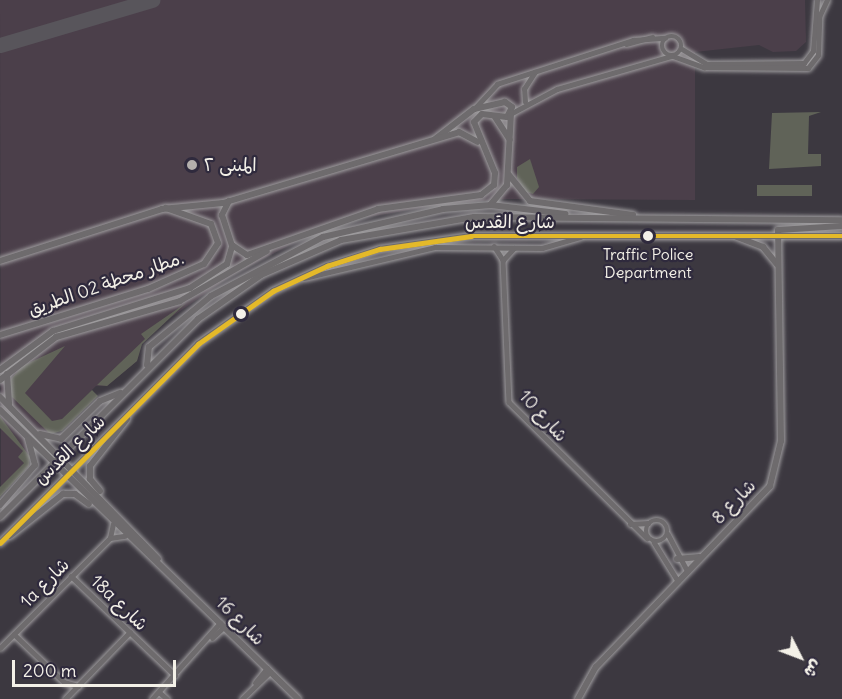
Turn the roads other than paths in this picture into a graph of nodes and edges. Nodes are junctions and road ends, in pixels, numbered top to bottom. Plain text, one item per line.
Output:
1 (817, 0) edge
2 (827, 0) edge
3 (665, 38) junction
4 (682, 49) junction
5 (672, 56) junction
6 (535, 72) junction
7 (525, 102) junction
8 (474, 109) junction
9 (512, 113) junction
10 (495, 116) junction
11 (435, 139) junction
12 (510, 140) junction
13 (482, 147) junction
14 (509, 175) junction
15 (229, 201) junction
16 (491, 205) junction
17 (166, 208) junction
18 (574, 216) junction
19 (636, 217) junction
20 (842, 220) edge
21 (842, 226) edge
22 (734, 235) junction
23 (581, 236) junction
24 (777, 236) junction
25 (842, 236) edge
26 (281, 244) junction
27 (232, 245) junction
28 (494, 246) junction
29 (514, 248) junction
30 (502, 260) junction
31 (0, 261) edge
32 (267, 262) junction
33 (777, 265) junction
34 (261, 275) junction
35 (301, 277) junction
36 (200, 304) junction
37 (217, 304) junction
38 (0, 335) edge
39 (147, 365) junction
40 (0, 370) edge
41 (8, 372) junction
42 (0, 380) edge
43 (122, 392) junction
44 (0, 397) edge
45 (11, 408) junction
46 (0, 410) edge
47 (131, 411) junction
48 (32, 429) junction
49 (26, 435) junction
50 (59, 456) junction
51 (52, 462) junction
52 (73, 470) junction
53 (66, 476) junction
54 (0, 505) edge
55 (110, 506) junction
56 (103, 514) junction
57 (0, 517) edge
58 (648, 523) junction
59 (113, 524) junction
60 (630, 524) junction
61 (668, 534) junction
62 (125, 536) junction
63 (110, 538) junction
64 (647, 538) junction
65 (1, 542) edge
66 (654, 542) junction
67 (700, 557) junction
68 (677, 559) junction
69 (162, 564) junction
70 (687, 570) junction
71 (71, 576) junction
72 (678, 581) junction
73 (222, 625) junction
74 (130, 632) junction
75 (14, 634) junction
76 (0, 648) edge
77 (269, 670) junction
78 (175, 675) junction
79 (78, 686) junction
80 (159, 692) junction
81 (65, 699) edge
82 (152, 699) edge
83 (166, 699) edge
84 (242, 699) edge
85 (298, 699) edge
86 (578, 699) edge

1 - 4 street
2 - 5 street
3 - 4 street
3 - 5 street
3 - 6 street
4 - 5 street
5 - 7 street
6 - 7 street
6 - 8 street
7 - 9 street
8 - 9 street
8 - 11 street
9 - 10 street
9 - 12 street
10 - 12 street
10 - 13 street
11 - 13 street
11 - 15 street
12 - 14 street
13 - 26 street
14 - 16 street
14 - 19 street
15 - 17 street
15 - 27 street
16 - 18 street
16 - 32 street
17 - 31 street
17 - 38 street, مطار محطة 02 الطريق.
18 - 19 street, شارع القدس
18 - 34 street, شارع القدس
19 - 20 street, شارع القدس
21 - 24 street
22 - 23 street, شارع القدس
22 - 24 street, شارع القدس
22 - 33 street
23 - 29 street
23 - 35 street, شارع القدس
24 - 25 street, شارع القدس
24 - 33 street, شارع 8
26 - 27 street
26 - 41 street, مطار محطة 02 الطريق.
27 - 40 street, مطار محطة 02 الطريق.
28 - 29 street
28 - 30 street, شارع 10
28 - 35 street
29 - 30 street
30 - 60 street, شارع 10
32 - 34 street
32 - 36 street
33 - 67 street, شارع 8
34 - 37 street, شارع القدس
35 - 47 street, شارع القدس
36 - 37 street
36 - 39 street
37 - 39 street, شارع القدس
39 - 43 street, شارع القدس
41 - 42 street, مطار محطة 02 الطريق.
41 - 45 street
43 - 48 street
43 - 50 street, شارع القدس
44 - 45 street
45 - 48 street
46 - 49 street
47 - 52 street, شارع القدس
47 - 55 street
48 - 50 street
49 - 51 street
49 - 54 street
50 - 51 street, شارع القدس
50 - 52 street, شارع 16
51 - 53 street, شارع 16
51 - 57 street, شارع القدس
52 - 53 street, شارع القدس
52 - 55 street, شارع 16
53 - 56 street, شارع 16
53 - 65 street, شارع القدس
55 - 69 street, شارع 16
56 - 59 street, شارع 16
56 - 65 street
58 - 60 street
58 - 61 street
58 - 64 street
59 - 62 street, شارع 16
59 - 63 street
60 - 64 street, شارع 10
61 - 66 street
61 - 68 street
62 - 63 street
62 - 69 street, شارع 16
63 - 71 street, 1a شارع
64 - 66 street, شارع 10
66 - 72 street
67 - 68 street
67 - 70 street, شارع 8
68 - 70 street
69 - 73 street, شارع 16
70 - 72 street, شارع 8
71 - 74 street, 18a شارع
71 - 75 street, 1a شارع
72 - 86 street, شارع 8
73 - 77 street, شارع 16
73 - 78 street
74 - 78 street, 18a شارع
74 - 79 street
75 - 76 street, 1a شارع
75 - 79 street
77 - 84 street
77 - 85 street, شارع 16
78 - 80 street
79 - 81 street
80 - 82 street
80 - 83 street

